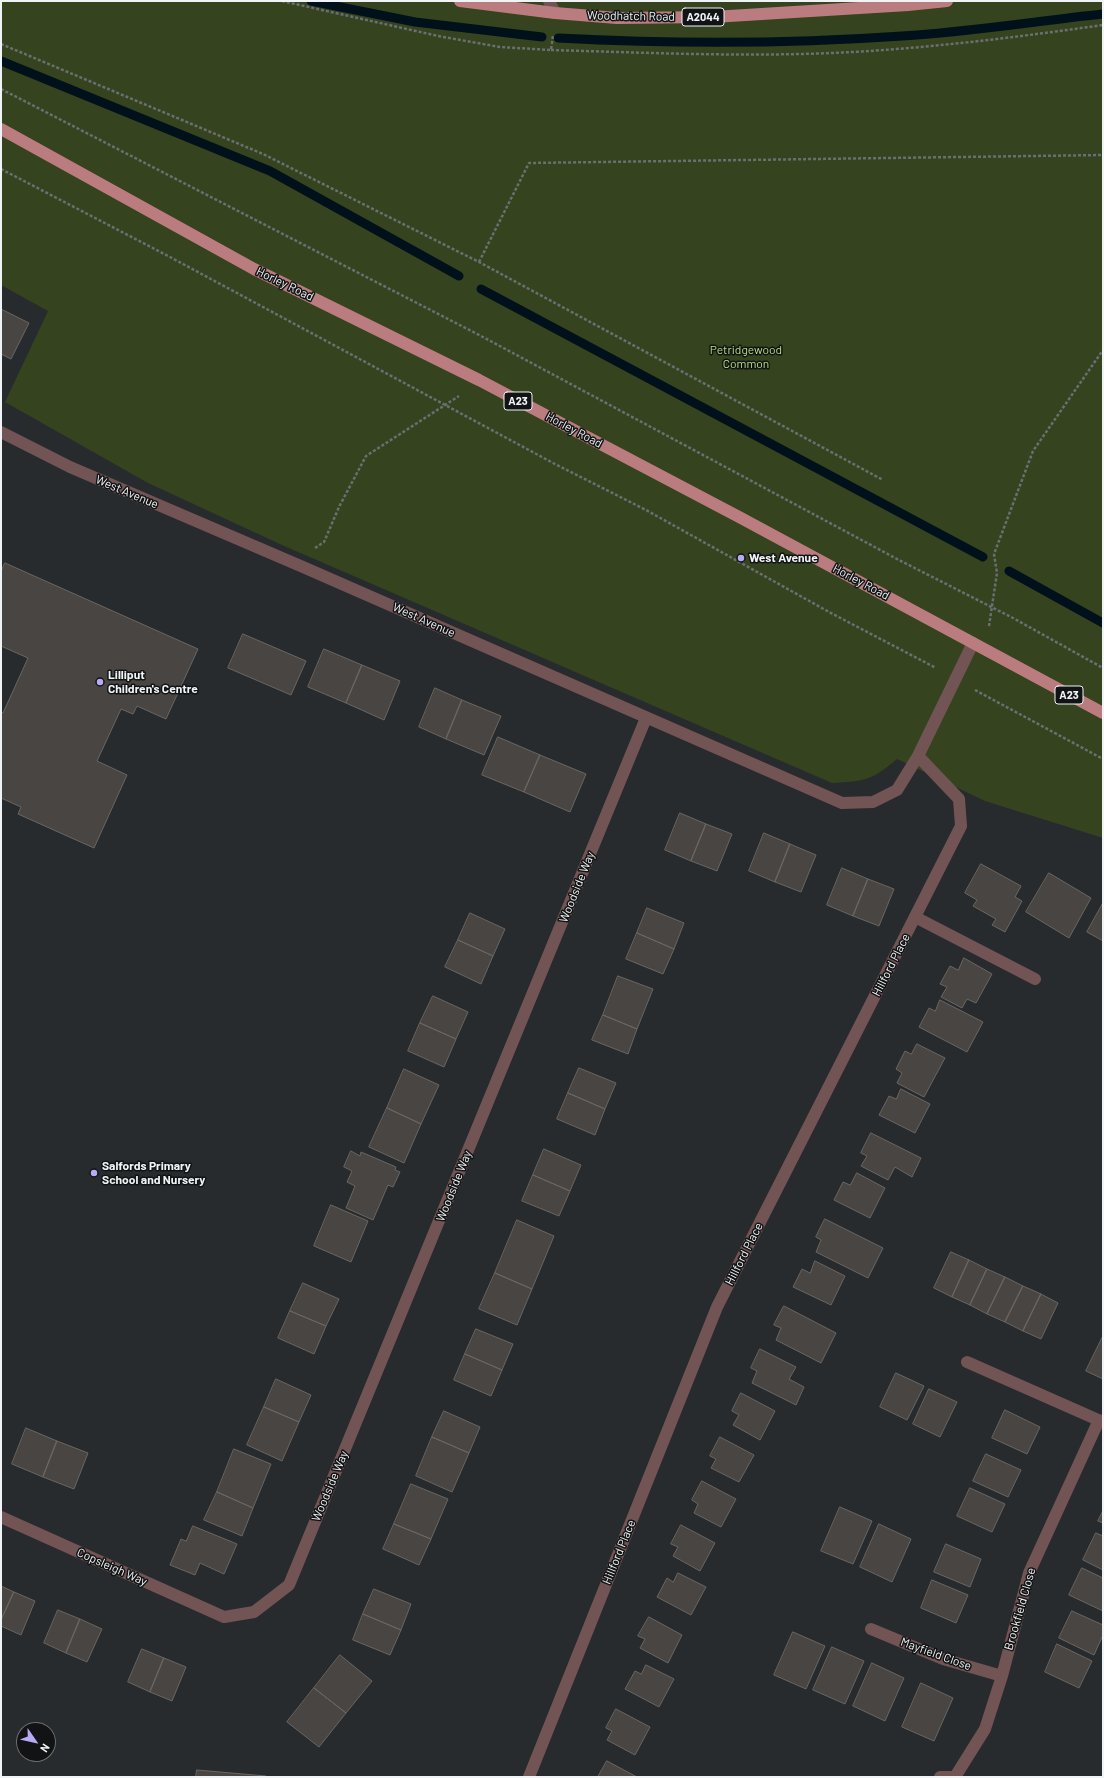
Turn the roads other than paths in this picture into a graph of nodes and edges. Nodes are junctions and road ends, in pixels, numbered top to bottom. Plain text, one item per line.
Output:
1 (460, 1) edge
2 (548, 1) edge
3 (947, 1) edge
4 (555, 13) junction
5 (1, 130) edge
6 (1, 432) edge
7 (973, 643) junction
8 (1103, 713) edge
9 (646, 718) junction
10 (918, 756) junction
11 (915, 917) junction
12 (1035, 979) dead end
13 (968, 1362) dead end
14 (1101, 1421) edge
15 (1, 1517) edge
16 (224, 1617) joint
17 (871, 1629) dead end
18 (1002, 1676) junction
19 (529, 1777) edge
20 (940, 1777) edge
21 (955, 1777) edge

1 - 4 main road, Woodhatch Road / A2044
2 - 4 street
3 - 4 main road, Woodhatch Road / A2044
5 - 7 main road, Horley Road / A23
6 - 9 street, West Avenue
7 - 8 main road, Horley Road / A23
7 - 10 street, West Avenue
9 - 10 street, West Avenue
9 - 16 street, Woodside Way
10 - 11 street, Hillford Place
11 - 12 street
11 - 19 street, Hillford Place
13 - 14 street, Brookfield Close
14 - 18 street, Brookfield Close
15 - 16 street, Copsleigh Way
17 - 18 street, Mayfield Close
18 - 21 street, Brookfield Close
20 - 21 street

